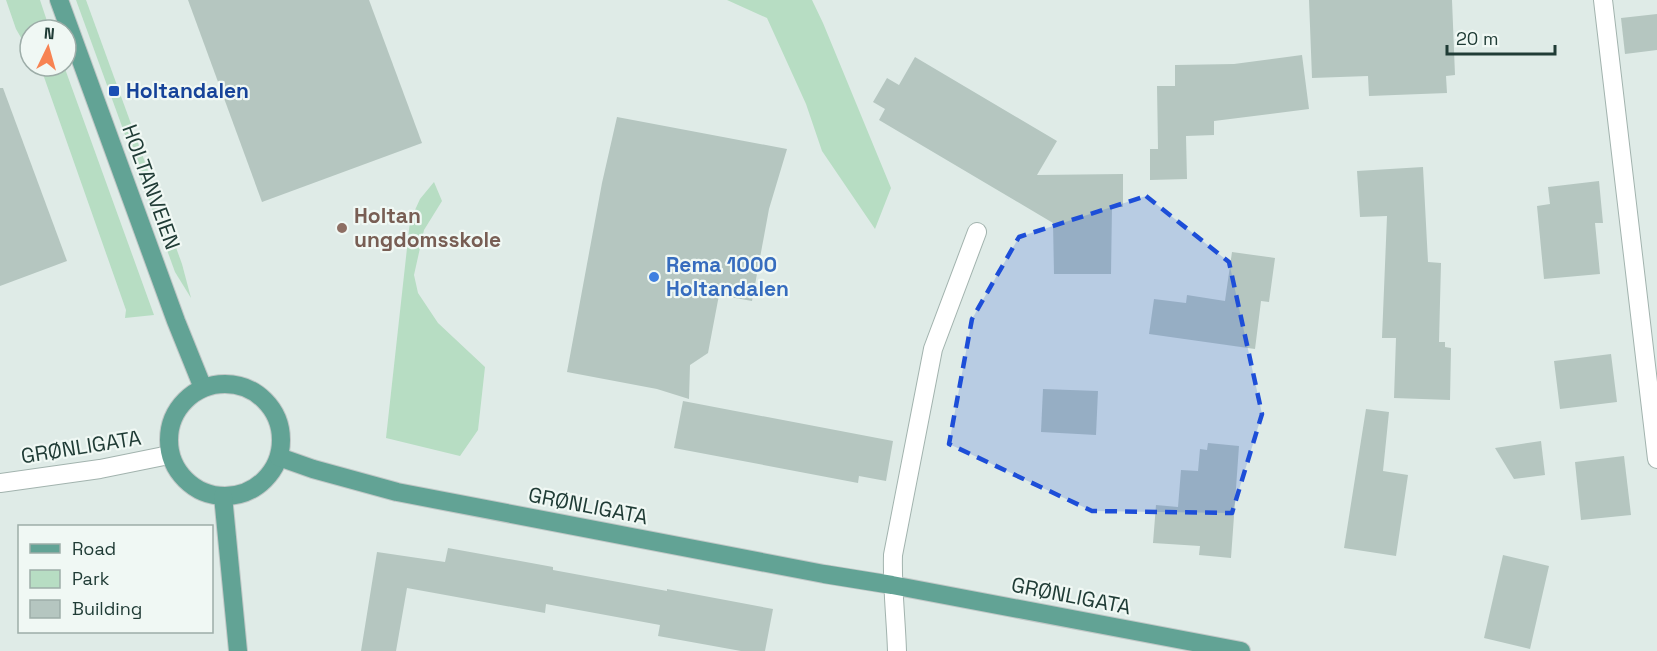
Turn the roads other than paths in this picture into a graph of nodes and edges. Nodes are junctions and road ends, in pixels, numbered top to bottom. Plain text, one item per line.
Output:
1 (59, 0) edge
2 (1603, 0) edge
3 (977, 232) dead end
4 (203, 388) junction
5 (169, 455) junction
6 (279, 457) junction
7 (1657, 459) edge
8 (0, 483) edge
9 (223, 496) junction
10 (892, 585) junction
11 (238, 651) edge
12 (897, 651) edge
13 (1241, 651) edge

1 - 4 main road, HOLTANVEIEN
2 - 7 street
3 - 10 street
4 - 5 main road
4 - 6 main road
5 - 8 street, GRØNLIGATA
5 - 9 main road
6 - 9 main road
6 - 10 main road, GRØNLIGATA
9 - 11 main road
10 - 12 street
10 - 13 main road, GRØNLIGATA

